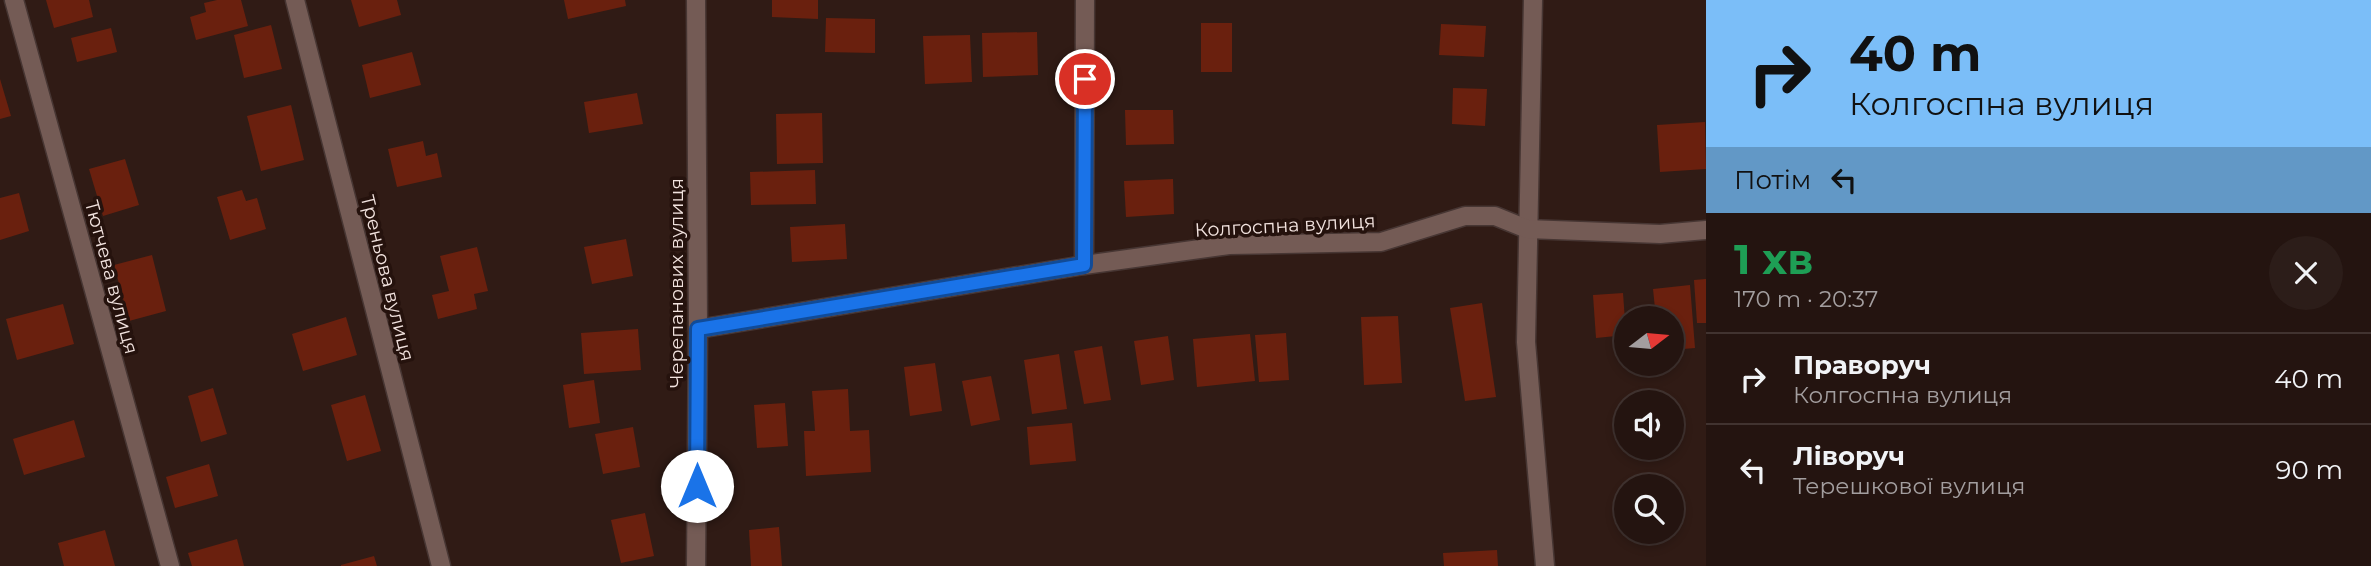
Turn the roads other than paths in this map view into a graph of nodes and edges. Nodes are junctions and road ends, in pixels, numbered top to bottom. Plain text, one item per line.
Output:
1 (14, 0) edge
2 (295, 0) edge
3 (696, 0) edge
4 (1085, 0) edge
5 (1533, 0) edge
6 (1527, 229) junction
7 (1706, 230) edge
8 (1084, 265) junction
9 (698, 329) junction
10 (170, 566) edge
11 (441, 566) edge
12 (696, 566) edge
13 (1545, 566) edge

1 - 10 street, Тютчева вулиця
2 - 11 street, Треньова вулиця
3 - 9 street, Черепанових вулиця
4 - 8 street
5 - 6 street
6 - 7 street, Колгоспна вулиця
6 - 8 street, Колгоспна вулиця
6 - 13 street
8 - 9 street, Колгоспна вулиця
9 - 12 street, Черепанових вулиця

